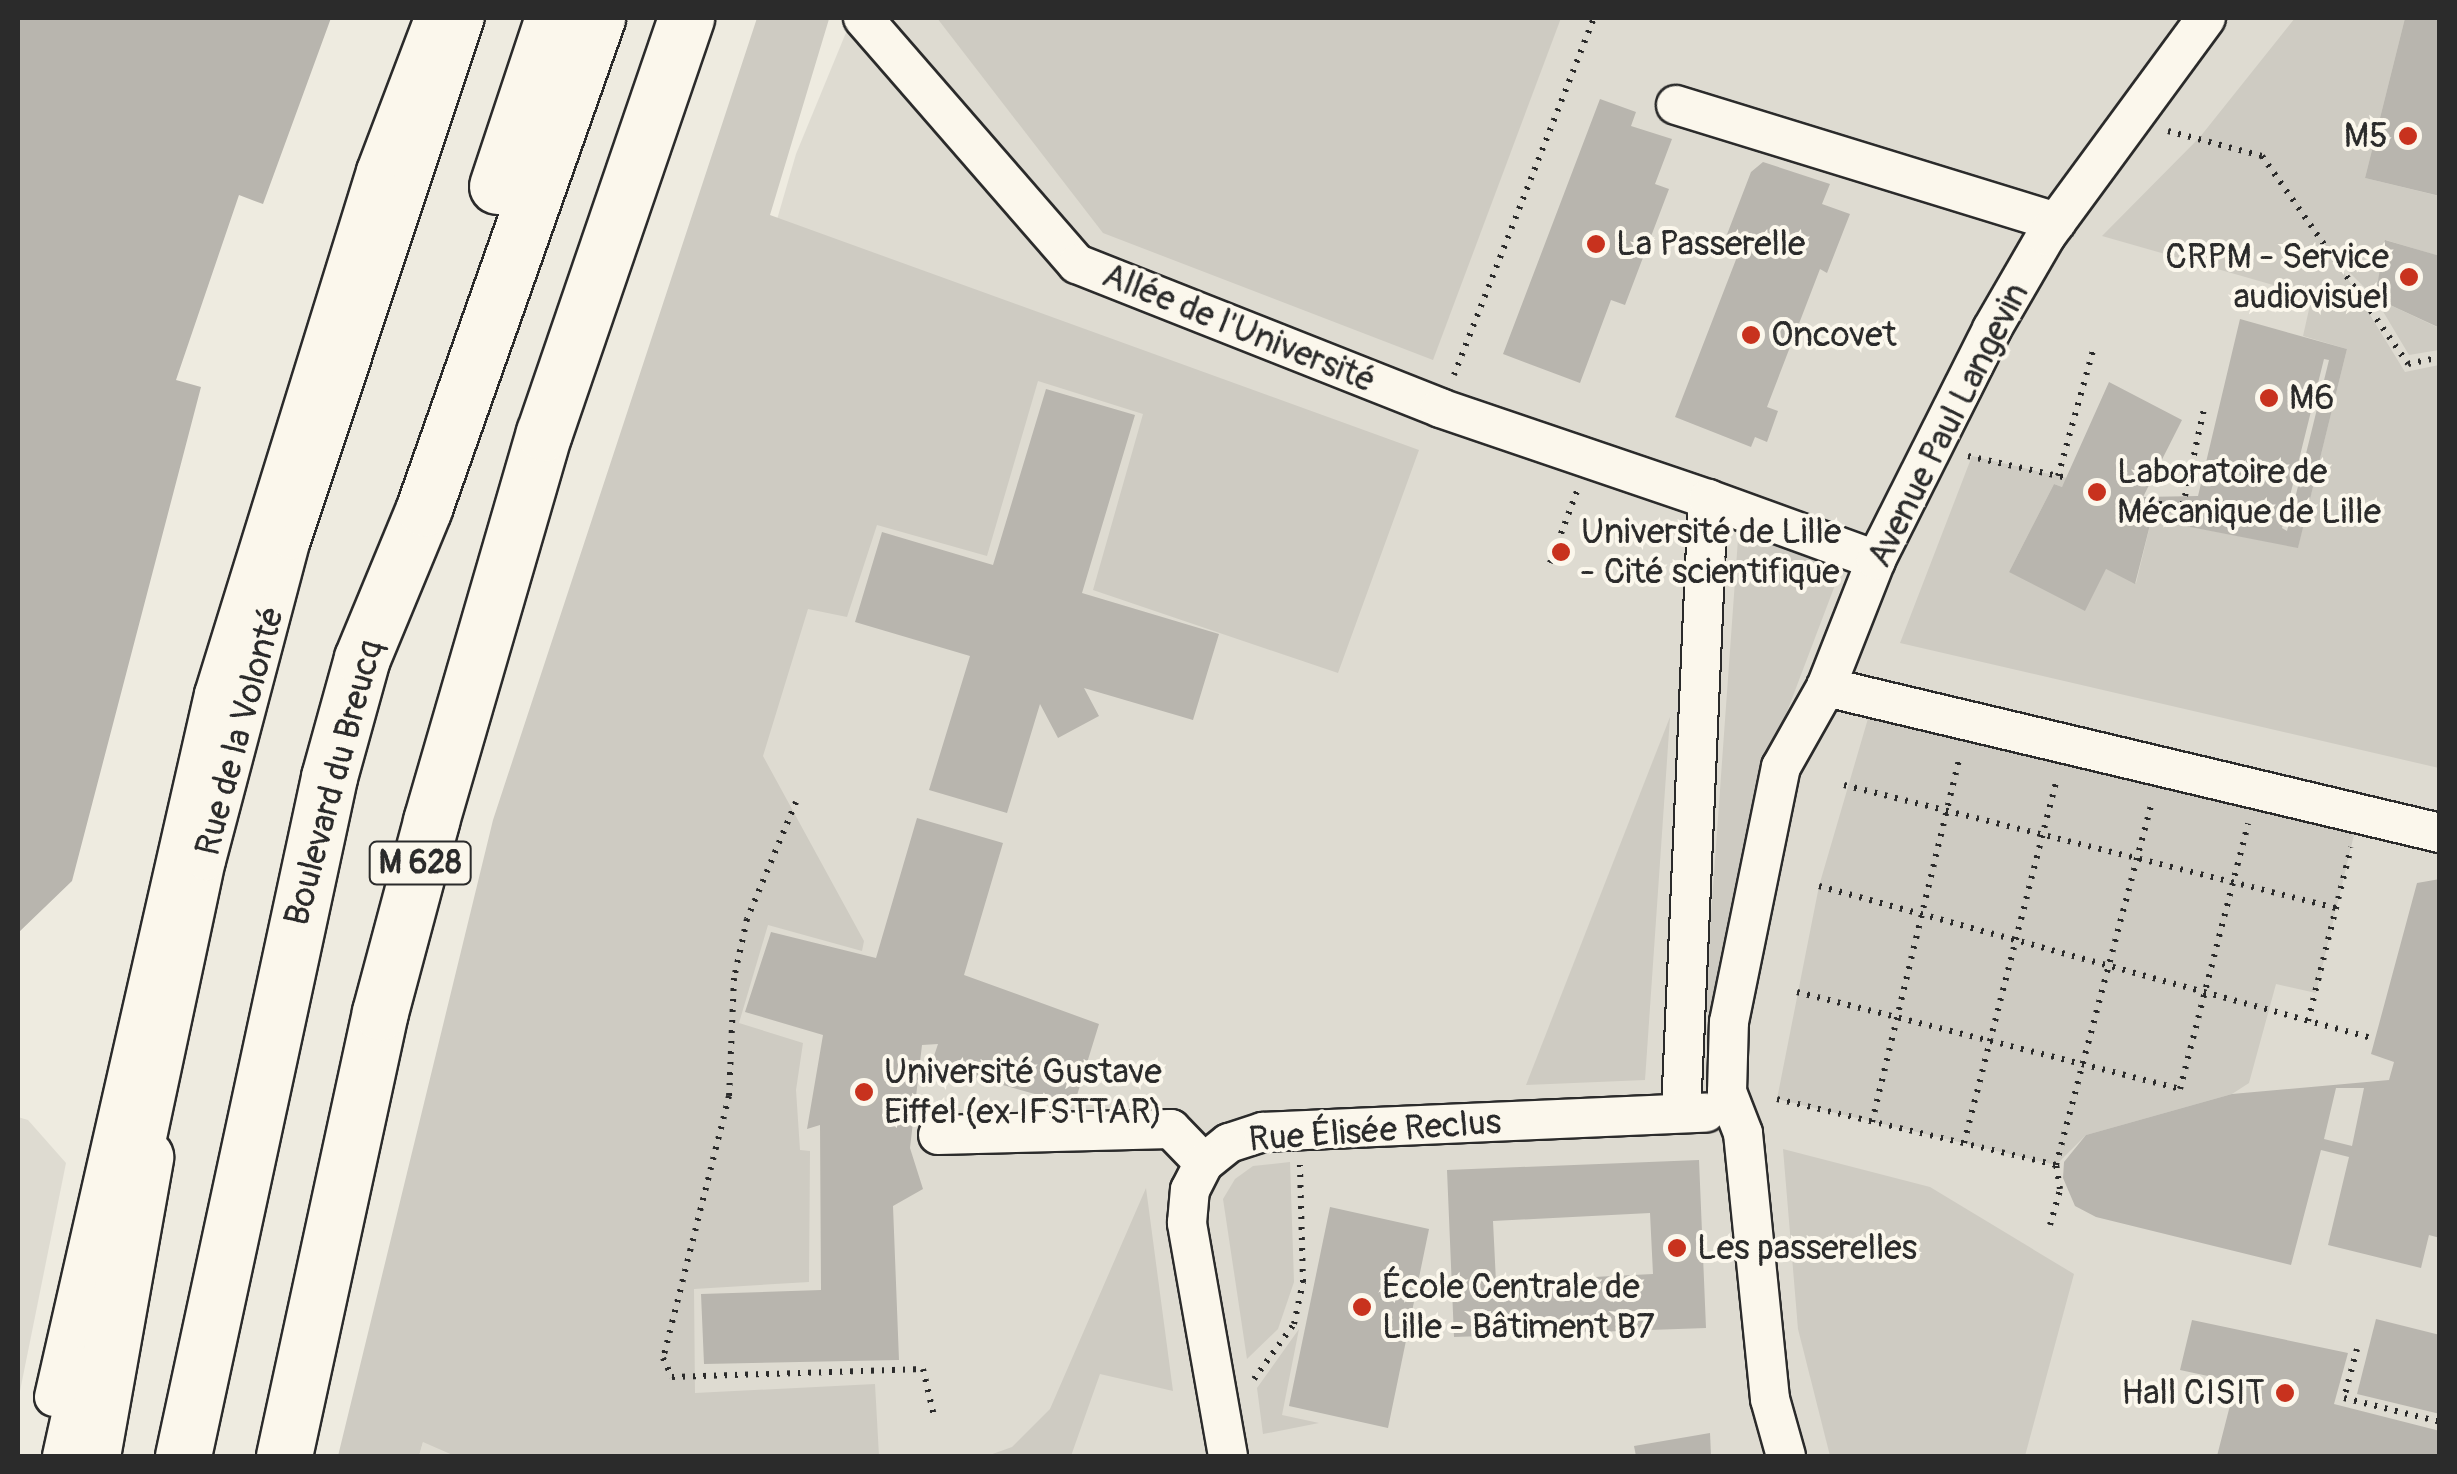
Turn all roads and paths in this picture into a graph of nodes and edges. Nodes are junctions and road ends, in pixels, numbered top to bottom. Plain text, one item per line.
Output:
1 (434, 18) edge
2 (464, 18) edge
3 (553, 18) edge
4 (597, 18) edge
5 (686, 18) edge
6 (716, 18) edge
7 (863, 18) edge
8 (1594, 18) edge
9 (2206, 18) edge
10 (1676, 106) dead end
11 (2128, 123) junction
12 (2056, 222) junction
13 (595, 280) junction
14 (2093, 351) dead end
15 (2440, 357) edge
16 (2205, 404) dead end
17 (1440, 408) junction
18 (1932, 448) junction
19 (1588, 462) junction
20 (2058, 476) junction
21 (2067, 478) dead end
22 (2184, 496) dead end
23 (1708, 500) junction
24 (2138, 504) dead end
25 (2196, 504) dead end
26 (1876, 560) junction
27 (1550, 563) dead end
28 (362, 658) junction
29 (1826, 687) junction
30 (1969, 720) junction
31 (2065, 744) junction
32 (2161, 766) junction
33 (1844, 784) dead end
34 (2256, 789) junction
35 (796, 802) dead end
36 (1947, 810) junction
37 (2358, 814) junction
38 (2440, 833) edge
39 (2042, 834) junction
40 (2139, 858) junction
41 (2234, 882) junction
42 (1819, 886) dead end
43 (2336, 908) junction
44 (1922, 912) junction
45 (2016, 937) junction
46 (2113, 964) junction
47 (2206, 990) junction
48 (1797, 992) dead end
49 (1897, 1017) junction
50 (2308, 1021) junction
51 (2375, 1039) dead end
52 (1990, 1041) junction
53 (2085, 1065) junction
54 (1777, 1099) dead end
55 (1681, 1112) junction
56 (1734, 1113) junction
57 (1872, 1122) junction
58 (1296, 1130) junction
59 (938, 1135) dead end
60 (1964, 1143) junction
61 (145, 1158) junction
62 (1204, 1163) junction
63 (2056, 1165) junction
64 (2050, 1226) dead end
65 (2357, 1349) dead end
66 (934, 1416) dead end
67 (2440, 1422) edge
68 (1225, 1441) edge
69 (40, 1456) edge
70 (62, 1456) edge
71 (92, 1456) edge
72 (183, 1456) edge
73 (284, 1456) edge
74 (1786, 1456) edge

1 - 69 street, Rue de la Volonté
2 - 61 street, Rue de la Volonté
3 - 28 highway, M 628
4 - 28 highway, Boulevard du Breucq / M 628
5 - 13 highway, M 628
6 - 13 highway, M 628
7 - 17 street, Allée de l'Université
8 - 17 path
9 - 11 street, Avenue Paul Langevin
10 - 12 street
11 - 12 street, Avenue Paul Langevin
11 - 15 path
12 - 18 street, Avenue Paul Langevin
13 - 73 highway, M 628
14 - 20 path
16 - 22 path
17 - 19 street, Allée de l'Université
18 - 20 path
18 - 26 street, Avenue Paul Langevin
19 - 23 street, Allée de l'Université
19 - 27 path
20 - 21 path
23 - 26 street, Allée de l'Université
23 - 55 street
24 - 25 path
26 - 29 street, Avenue Paul Langevin
28 - 72 highway, Boulevard du Breucq / M 628
29 - 30 street
29 - 56 street, Avenue Paul Langevin
30 - 31 street
30 - 36 path
31 - 32 street
31 - 39 path
32 - 34 street
32 - 40 path
33 - 36 path
34 - 37 street
34 - 41 path
35 - 66 path
36 - 39 path
36 - 44 path
37 - 38 street
37 - 43 path
39 - 40 path
39 - 45 path
40 - 41 path
40 - 46 path
41 - 43 path
41 - 47 path
42 - 44 path
43 - 50 path
44 - 45 path
44 - 49 path
45 - 46 path
45 - 52 path
46 - 47 path
46 - 53 path
47 - 50 path
47 - 53 path
48 - 49 path
49 - 52 path
49 - 57 path
50 - 51 path
52 - 53 path
52 - 60 path
53 - 63 path
54 - 57 path
55 - 56 street, Rue Élisée Reclus
55 - 58 street, Rue Élisée Reclus
56 - 74 street, Avenue Paul Langevin
57 - 60 path
58 - 62 street, Rue Élisée Reclus
58 - 68 path
59 - 62 street
60 - 63 path
61 - 70 street, Rue de la Volonté
61 - 71 highway
62 - 68 street, Rue Élisée Reclus
63 - 64 path
65 - 67 path

